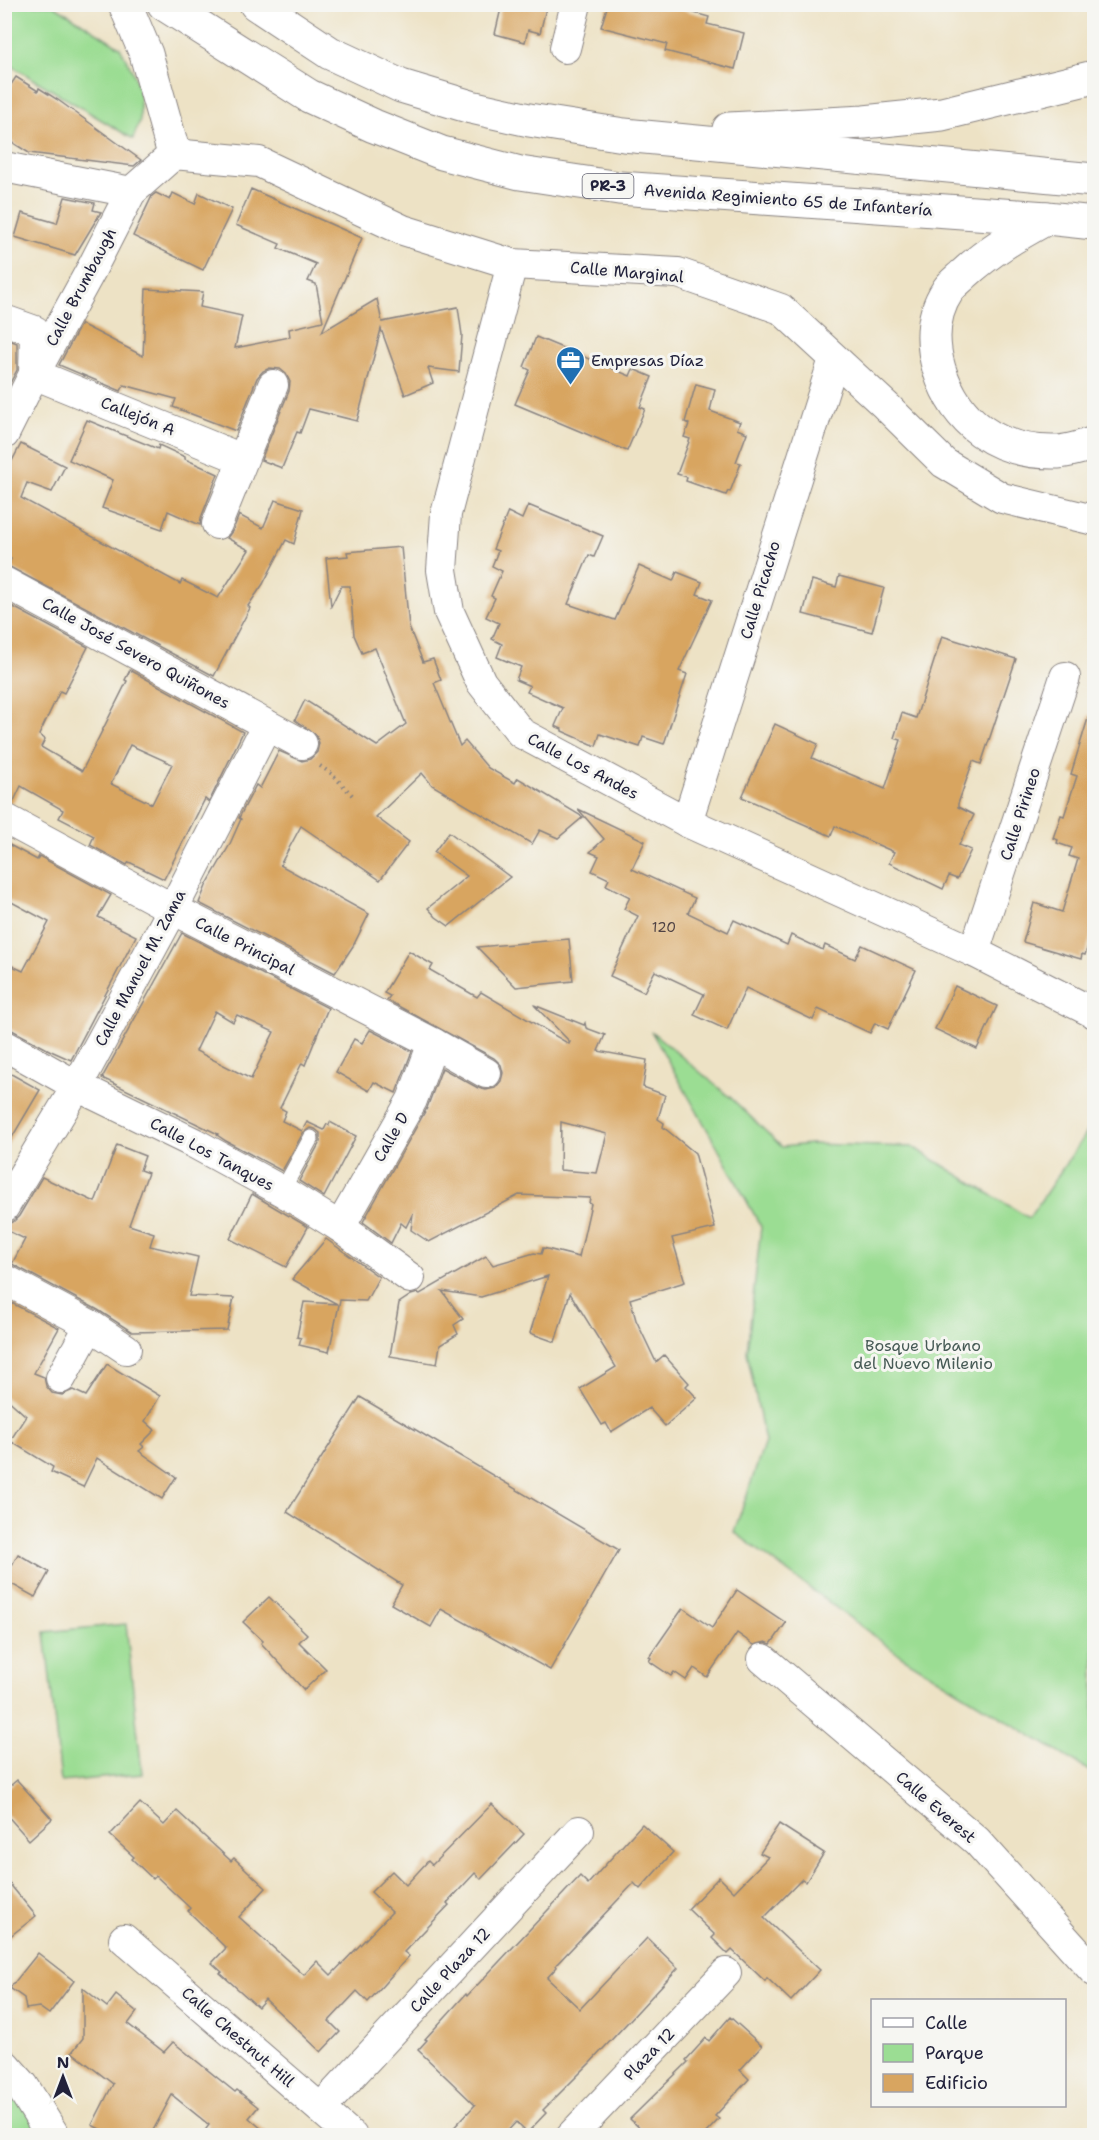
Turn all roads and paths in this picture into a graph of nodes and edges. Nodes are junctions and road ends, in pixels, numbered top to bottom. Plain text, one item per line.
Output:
1 (124, 4) edge
2 (164, 4) edge
3 (256, 4) edge
4 (576, 4) edge
5 (565, 48) dead end
6 (1095, 77) edge
7 (624, 135) junction
8 (174, 154) junction
9 (4, 167) edge
10 (1095, 180) edge
11 (131, 192) junction
12 (1047, 218) junction
13 (1094, 223) edge
14 (512, 264) junction
15 (4, 320) edge
16 (834, 359) junction
17 (34, 374) junction
18 (273, 385) dead end
19 (4, 434) edge
20 (1095, 443) edge
21 (242, 459) junction
22 (1095, 520) edge
23 (217, 525) dead end
24 (4, 582) edge
25 (1065, 677) dead end
26 (267, 725) junction
27 (302, 744) joint
28 (353, 796) dead end
29 (4, 818) edge
30 (687, 822) junction
31 (173, 909) junction
32 (974, 952) junction
33 (1095, 1013) edge
34 (433, 1043) junction
35 (4, 1045) edge
36 (486, 1073) dead end
37 (77, 1086) junction
38 (311, 1138) dead end
39 (282, 1191) junction
40 (4, 1207) edge
41 (340, 1227) junction
42 (410, 1278) dead end
43 (4, 1279) edge
44 (90, 1325) junction
45 (126, 1350) dead end
46 (61, 1378) dead end
47 (763, 1659) dead end
48 (579, 1831) dead end
49 (124, 1939) dead end
50 (1095, 1971) edge
51 (726, 1972) dead end
52 (4, 2066) edge
53 (321, 2108) junction
54 (53, 2136) edge
55 (352, 2136) edge
56 (571, 2136) edge

1 - 8 main road
2 - 12 main road, Avenida Regimiento 65 de Infantería / PR-3
3 - 7 main road
4 - 5 street
6 - 7 main road
7 - 10 main road
8 - 11 street, Calle Brumbaugh
8 - 14 street, Calle Marginal
9 - 11 street
11 - 17 street, Calle Brumbaugh
12 - 13 main road, Avenida Regimiento 65 de Infantería / PR-3
12 - 20 main road
14 - 16 street, Calle Marginal
14 - 30 street, Calle Los Andes
15 - 17 street
16 - 22 street, Calle Marginal
16 - 30 street, Calle Picacho
17 - 19 street, Calle Brumbaugh
17 - 21 street, Callejón A
18 - 21 street
21 - 23 street
24 - 26 street, Calle José Severo Quiñones
25 - 32 street, Calle Pirineo
26 - 27 street, Calle José Severo Quiñones
26 - 31 street, Calle Manuel M. Zama
27 - 28 path
29 - 31 street, Calle Principal
30 - 32 street, Calle Los Andes
31 - 34 street, Calle Principal
31 - 37 street, Calle Manuel M. Zama
32 - 33 street, Calle Los Andes
34 - 36 street, Calle Principal
34 - 41 street, Calle D
35 - 37 street, Calle Los Tanques
37 - 39 street, Calle Los Tanques
37 - 40 street, Calle Manuel M. Zama
38 - 39 lane
39 - 41 street, Calle Los Tanques
41 - 42 street, Calle Los Tanques
43 - 44 street
44 - 45 street
44 - 46 street
47 - 50 street, Calle Everest
48 - 53 street, Calle Plaza 12
49 - 53 street, Calle Chestnut Hill
51 - 56 street, Plaza 12
52 - 54 main road
53 - 55 street, Calle Chestnut Hill

